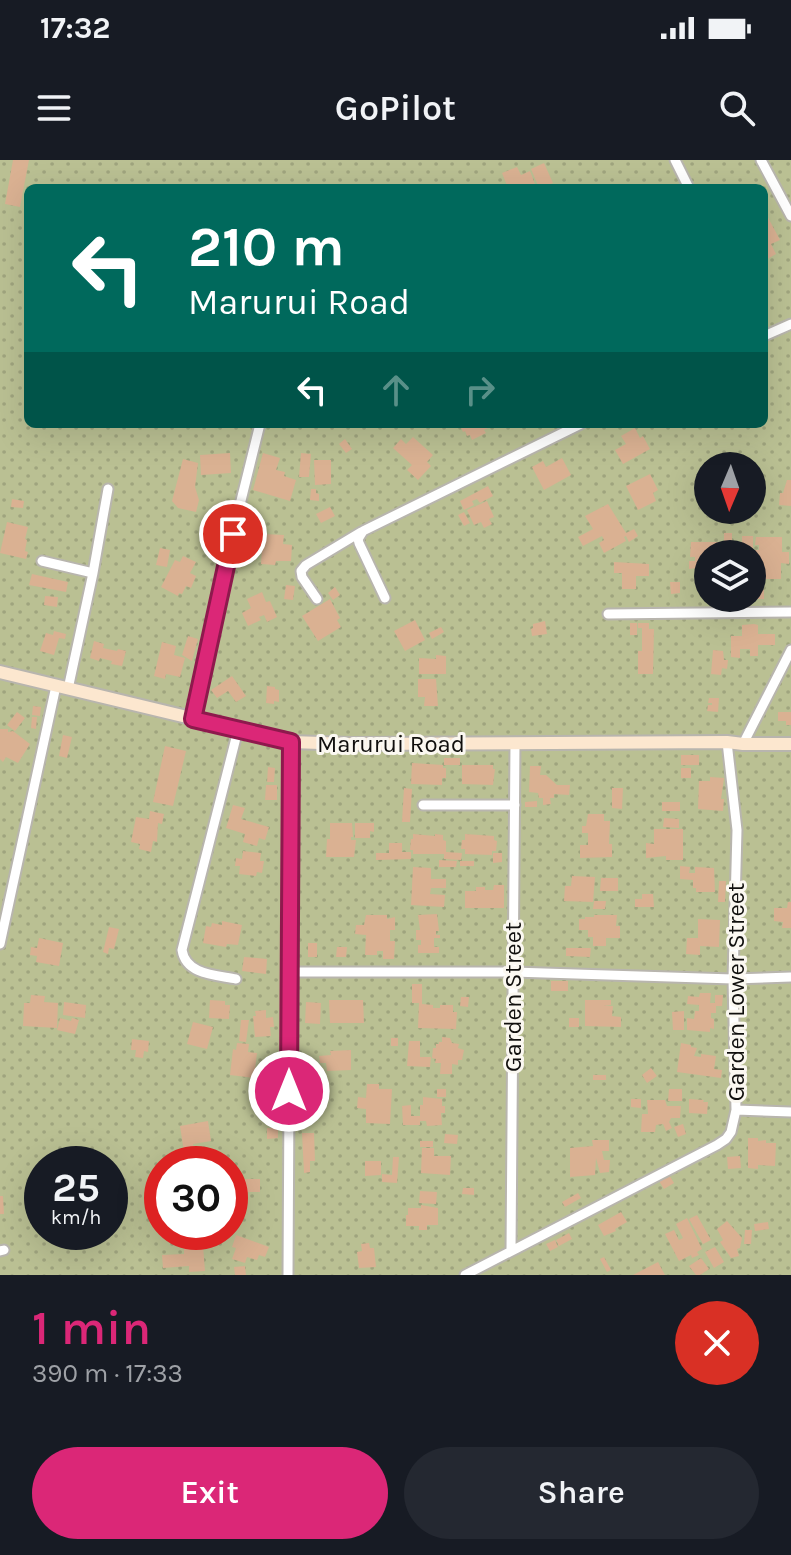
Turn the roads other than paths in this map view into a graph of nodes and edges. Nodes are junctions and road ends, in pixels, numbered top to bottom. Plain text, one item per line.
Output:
1 (675, 160) edge
2 (761, 160) edge
3 (687, 184) edge
4 (791, 216) edge
5 (791, 324) edge
6 (768, 333) edge
7 (259, 428) edge
8 (573, 428) edge
9 (108, 489) dead end
10 (361, 532) junction
11 (42, 561) dead end
12 (93, 573) junction
13 (385, 598) dead end
14 (317, 599) dead end
15 (791, 612) edge
16 (608, 614) dead end
17 (791, 650) edge
18 (0, 672) edge
19 (62, 687) junction
20 (193, 719) junction
21 (238, 730) junction
22 (291, 742) junction
23 (727, 742) junction
24 (515, 743) junction
25 (743, 744) junction
26 (791, 744) edge
27 (423, 805) dead end
28 (515, 805) junction
29 (0, 944) edge
30 (290, 972) junction
31 (513, 972) junction
32 (791, 977) edge
33 (236, 979) dead end
34 (733, 979) junction
35 (736, 1110) junction
36 (791, 1112) edge
37 (511, 1251) junction
38 (288, 1275) edge
39 (465, 1275) edge

1 - 3 street
2 - 4 street
5 - 6 street
7 - 20 street
8 - 10 street
9 - 12 street
10 - 13 street
10 - 14 street
11 - 12 street
12 - 19 street
15 - 16 street
17 - 25 street
18 - 19 street, Marurui Road
19 - 20 street, Marurui Road
19 - 29 street
20 - 21 street, Marurui Road
21 - 22 street, Marurui Road
21 - 33 street
22 - 24 street, Marurui Road
22 - 30 street
23 - 24 street, Marurui Road
23 - 25 street, Marurui Road
23 - 34 street, Garden Lower Street
24 - 28 street, Garden Street
25 - 26 street, Marurui Road
27 - 28 street
28 - 31 street, Garden Street
30 - 31 street
30 - 38 street
31 - 34 street
31 - 37 street, Garden Street
32 - 34 street
34 - 35 street, Garden Lower Street
35 - 36 street
35 - 37 street, Garden Lower Street
37 - 39 street, Garden Lower Street

